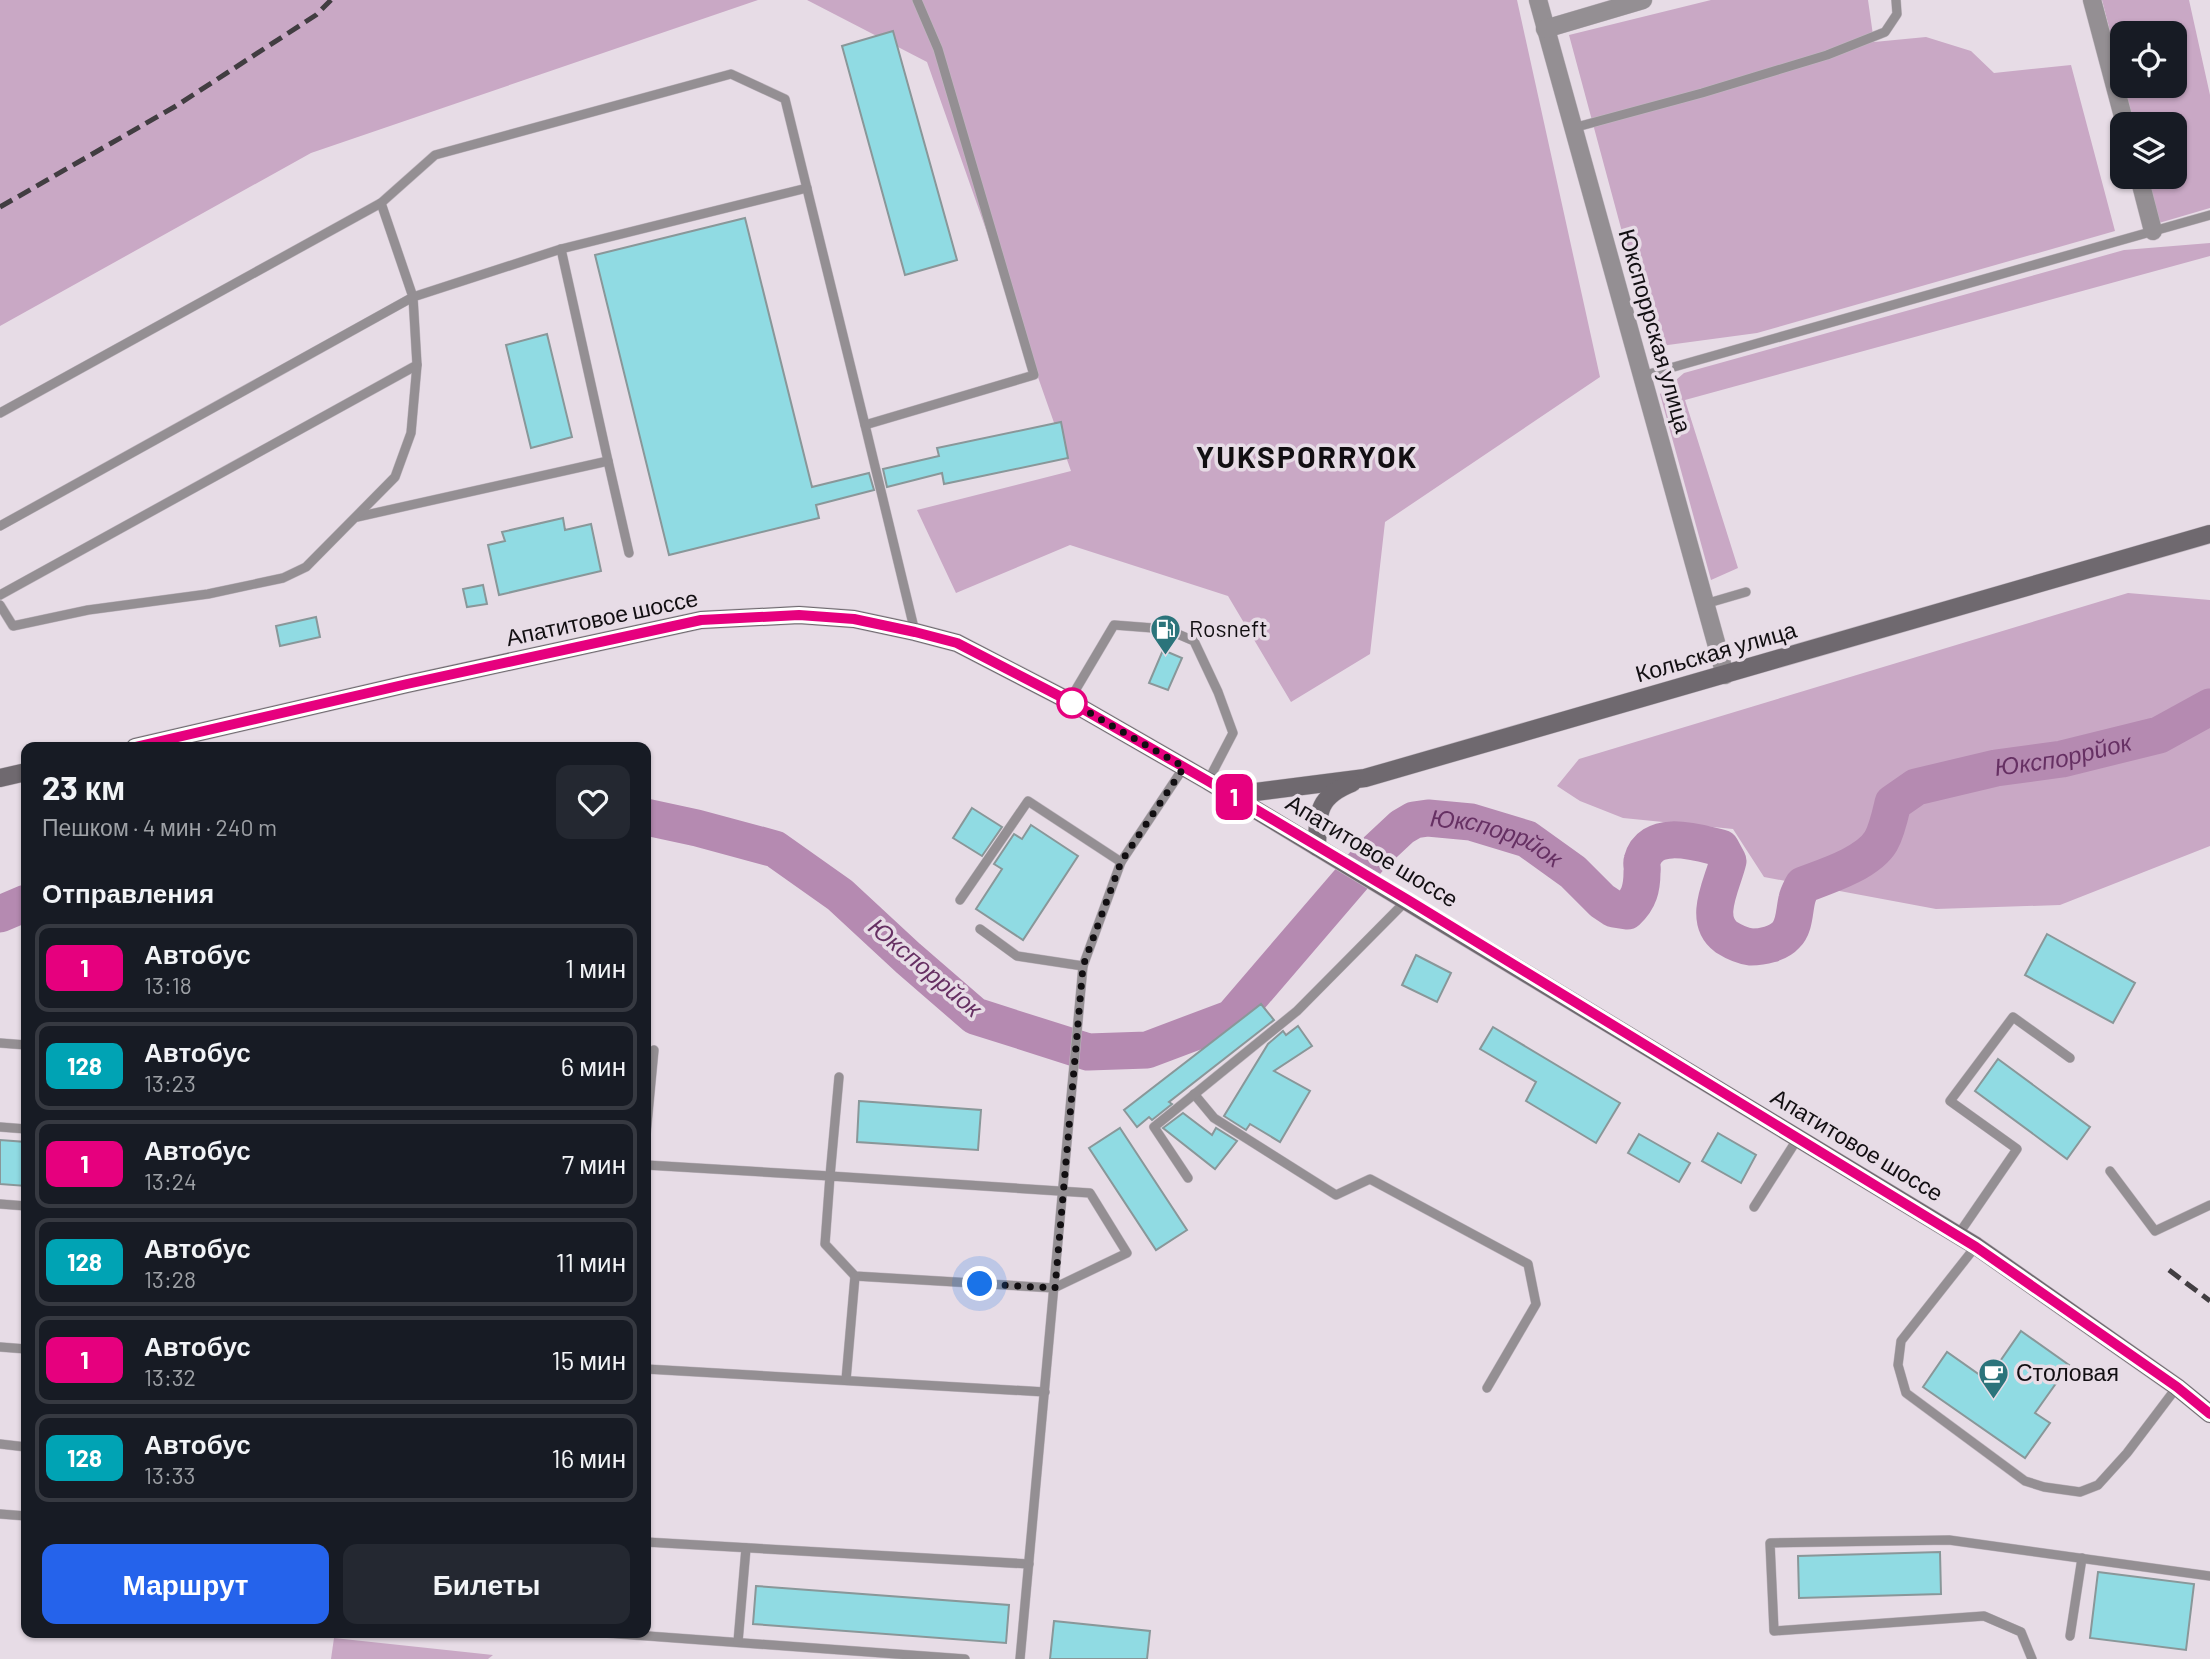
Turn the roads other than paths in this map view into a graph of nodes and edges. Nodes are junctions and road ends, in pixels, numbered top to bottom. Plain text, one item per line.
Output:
1 (917, 0) edge
2 (1538, 0) edge
3 (1643, 0) edge
4 (1896, 0) edge
5 (2092, 0) edge
6 (1545, 29) junction
7 (2122, 112) edge
8 (1573, 128) junction
9 (807, 188) junction
10 (2142, 189) edge
11 (381, 203) junction
12 (2210, 215) edge
13 (2153, 231) junction
14 (561, 249) junction
15 (413, 297) junction
16 (416, 365) junction
17 (1642, 376) junction
18 (0, 413) edge
19 (865, 425) junction
20 (608, 461) junction
21 (357, 517) junction
22 (0, 526) edge
23 (2210, 534) edge
24 (629, 553) dead end
25 (1746, 592) dead end
26 (0, 595) edge
27 (1705, 604) junction
28 (0, 605) edge
29 (915, 632) junction
30 (1725, 675) junction
31 (1069, 701) junction
32 (157, 742) edge
33 (1184, 767) junction
34 (21, 773) edge
35 (0, 778) edge
36 (1365, 778) junction
37 (1208, 781) junction
38 (1232, 795) junction
39 (1317, 847) junction
40 (1121, 862) junction
41 (960, 900) dead end
42 (1408, 900) junction
43 (980, 929) dead end
44 (1083, 968) junction
45 (0, 1043) edge
46 (21, 1045) edge
47 (654, 1050) dead end
48 (2070, 1058) dead end
49 (839, 1077) dead end
50 (651, 1082) edge
51 (1194, 1094) junction
52 (0, 1127) edge
53 (21, 1129) edge
54 (1798, 1138) junction
55 (651, 1165) edge
56 (2110, 1171) dead end
57 (830, 1177) junction
58 (1188, 1178) dead end
59 (1063, 1191) junction
60 (0, 1204) edge
61 (2210, 1205) edge
62 (21, 1206) edge
63 (1754, 1207) dead end
64 (1958, 1236) junction
65 (1976, 1247) junction
66 (855, 1276) junction
67 (1055, 1288) junction
68 (0, 1348) edge
69 (21, 1349) edge
70 (651, 1369) edge
71 (846, 1380) junction
72 (2177, 1387) junction
73 (1487, 1388) dead end
74 (1045, 1392) junction
75 (2210, 1414) edge
76 (0, 1444) edge
77 (21, 1446) edge
78 (0, 1514) edge
79 (21, 1516) edge
80 (651, 1542) edge
81 (746, 1548) junction
82 (2082, 1558) junction
83 (1029, 1564) junction
84 (2210, 1576) edge
85 (651, 1636) edge
86 (2070, 1636) dead end
87 (738, 1642) junction
88 (965, 1659) edge
89 (1020, 1659) edge
90 (2032, 1659) edge

1 - 19 lane
2 - 6 street, Юкспоррская улица
3 - 6 street
4 - 8 lane
5 - 7 street
6 - 8 street, Юкспоррская улица
8 - 17 street, Юкспоррская улица
9 - 11 lane
9 - 14 lane
9 - 19 lane
10 - 13 street
11 - 15 lane
11 - 18 lane
12 - 13 lane
13 - 17 lane
14 - 15 lane
14 - 20 lane
15 - 16 lane
15 - 22 lane
16 - 21 lane
16 - 26 lane
17 - 27 street, Юкспоррская улица
19 - 29 lane
20 - 21 lane
20 - 24 lane
21 - 28 lane
23 - 30 street, Кольская улица
25 - 27 lane
27 - 30 street, Юкспоррская улица
29 - 31 street, Апатитовое шоссе
29 - 32 street, Апатитовое шоссе
30 - 36 street, Кольская улица
31 - 33 street, Апатитовое шоссе
31 - 37 lane
33 - 37 street, Апатитовое шоссе
33 - 40 lane
34 - 35 street
36 - 38 street, Кольская улица
36 - 39 street
37 - 38 street, Апатитовое шоссе
38 - 39 street, Апатитовое шоссе
39 - 42 street, Апатитовое шоссе
40 - 41 lane
40 - 44 lane
42 - 51 lane
42 - 54 street, Апатитовое шоссе
43 - 44 lane
44 - 59 lane
45 - 46 lane
47 - 50 lane
48 - 64 lane
49 - 57 lane
51 - 58 lane
51 - 73 lane
52 - 53 lane
54 - 63 lane
54 - 64 street, Апатитовое шоссе
55 - 57 lane
56 - 61 lane
57 - 59 lane
57 - 66 lane
59 - 67 lane
59 - 67 lane
60 - 62 lane
64 - 65 street, Апатитовое шоссе
65 - 72 street, Апатитовое шоссе
65 - 72 lane
66 - 67 lane
66 - 71 lane
67 - 74 lane
68 - 69 lane
70 - 71 lane
71 - 74 lane
72 - 75 street, Апатитовое шоссе
74 - 83 lane
76 - 77 lane
78 - 79 lane
80 - 81 lane
81 - 83 lane
81 - 87 lane
82 - 84 lane
82 - 86 lane
82 - 90 lane
83 - 89 lane
85 - 87 lane
87 - 88 lane

